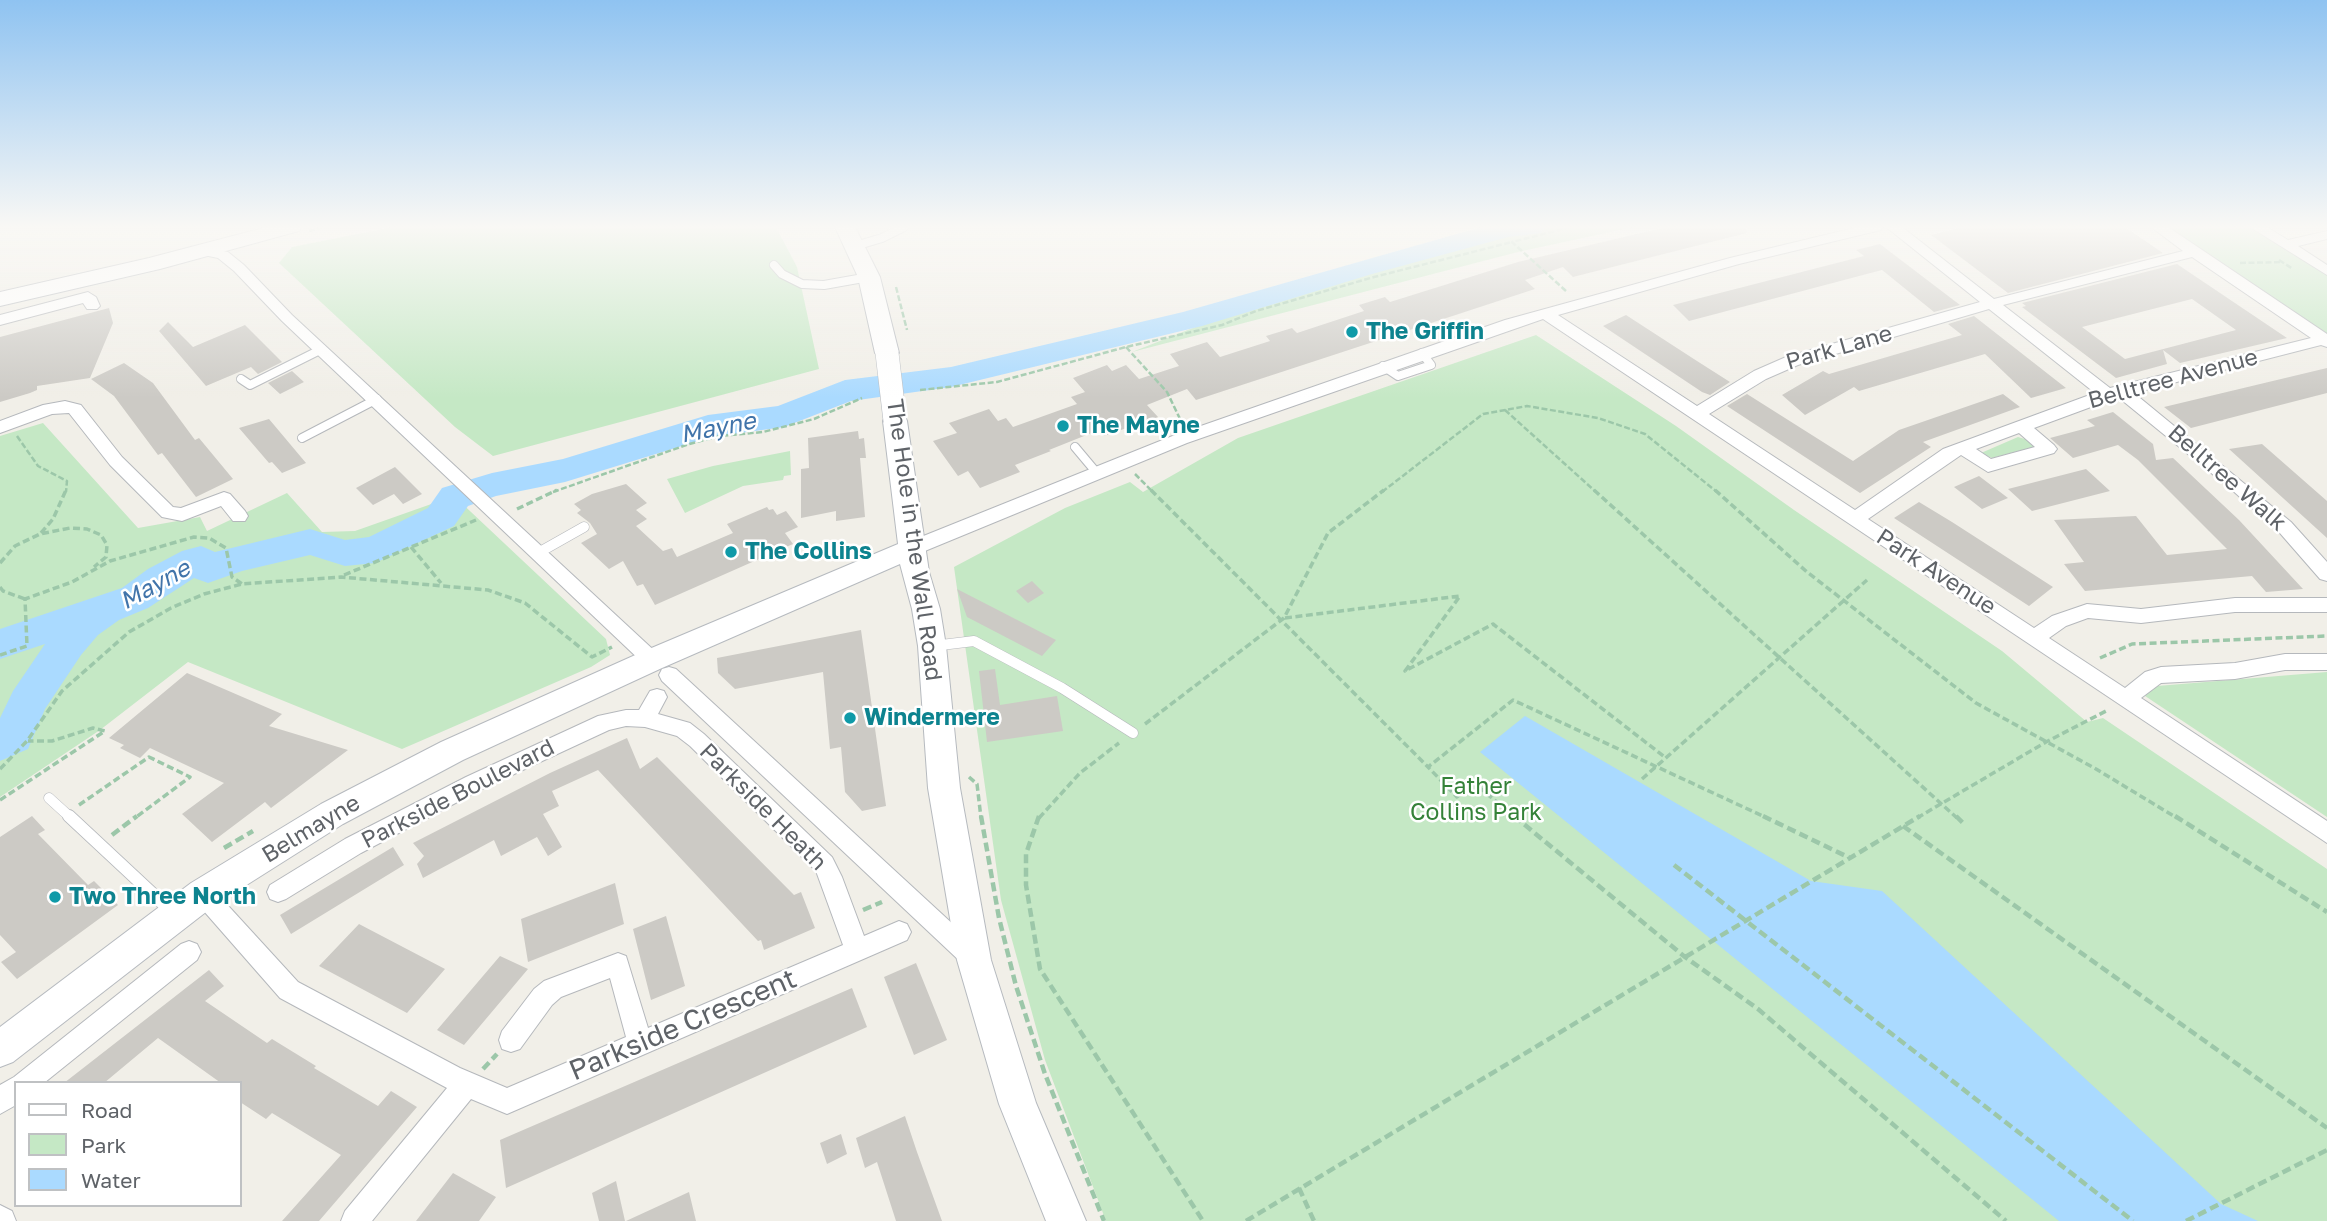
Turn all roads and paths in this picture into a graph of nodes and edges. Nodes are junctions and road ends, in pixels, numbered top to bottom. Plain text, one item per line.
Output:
1 (58, 284) edge
2 (252, 284) edge
3 (802, 284) edge
4 (830, 284) edge
5 (871, 284) edge
6 (1350, 284) edge
7 (1559, 284) edge
8 (1648, 284) edge
9 (1966, 284) edge
10 (2070, 284) edge
11 (2243, 284) edge
12 (1566, 290) dead end
13 (0, 299) edge
14 (1991, 304) junction
15 (92, 306) dead end
16 (1544, 312) junction
17 (0, 320) edge
18 (2326, 340) edge
19 (1126, 347) junction
20 (322, 349) junction
21 (242, 379) dead end
22 (920, 390) dead end
23 (2114, 392) junction
24 (862, 398) dead end
25 (377, 399) junction
26 (1505, 410) junction
27 (1696, 414) junction
28 (6, 425) edge
29 (2021, 426) junction
30 (1192, 435) junction
31 (302, 438) dead end
32 (1075, 447) dead end
33 (1963, 448) junction
34 (1122, 461) junction
35 (1096, 472) junction
36 (497, 515) junction
37 (239, 516) dead end
38 (1855, 519) junction
39 (584, 527) dead end
40 (198, 528) dead end
41 (40, 534) junction
42 (194, 537) junction
43 (411, 547) junction
44 (913, 548) junction
45 (538, 553) junction
46 (0, 563) edge
47 (91, 570) junction
48 (2327, 574) edge
49 (341, 577) junction
50 (1867, 580) dead end
51 (242, 584) junction
52 (441, 584) junction
53 (0, 587) edge
54 (25, 599) junction
55 (1844, 601) junction
56 (2327, 606) edge
57 (1283, 620) junction
58 (2327, 636) edge
59 (2035, 638) junction
60 (932, 646) junction
61 (0, 655) edge
62 (1780, 657) junction
63 (650, 658) junction
64 (2327, 662) edge
65 (2078, 667) junction
66 (656, 697) dead end
67 (2126, 699) junction
68 (645, 719) junction
69 (1133, 733) junction
70 (27, 741) junction
71 (2046, 742) junction
72 (940, 748) junction
73 (1666, 758) junction
74 (1656, 765) junction
75 (1428, 767) junction
76 (0, 769) edge
77 (1642, 779) dead end
78 (49, 799) dead end
79 (0, 800) edge
80 (1942, 803) junction
81 (66, 814) junction
82 (1963, 823) dead end
83 (1903, 826) junction
84 (2327, 833) edge
85 (99, 844) junction
86 (1850, 858) junction
87 (1674, 865) dead end
88 (278, 892) dead end
89 (903, 893) junction
90 (203, 894) junction
91 (2327, 912) edge
92 (175, 915) junction
93 (846, 918) junction
94 (1746, 921) junction
95 (899, 932) dead end
96 (857, 950) junction
97 (189, 952) dead end
98 (1685, 957) junction
99 (974, 960) junction
100 (511, 1040) joint
101 (640, 1043) junction
102 (0, 1049) edge
103 (27, 1081) edge
104 (459, 1081) junction
105 (2327, 1128) edge
106 (2327, 1150) edge
107 (1299, 1188) junction
108 (355, 1221) edge
109 (1066, 1221) edge
110 (1104, 1221) edge
111 (1203, 1221) edge
112 (1246, 1221) edge
113 (1314, 1221) edge
114 (2007, 1221) edge
115 (2133, 1221) edge
116 (2186, 1221) edge

1 - 13 street
2 - 20 street
3 - 4 lane
5 - 44 street, The Hole in the Wall Road, bridge
6 - 19 path
7 - 12 path
8 - 16 street
9 - 14 street, Belltree Walk
10 - 14 street, Park Lane
11 - 18 street
14 - 23 street, Belltree Walk
14 - 27 street, Park Lane
15 - 17 street
16 - 27 street, Park Avenue
16 - 30 street
18 - 23 street, Belltree Avenue
19 - 22 path
19 - 30 path
20 - 21 lane
20 - 25 street
23 - 29 street, Belltree Avenue
23 - 48 street, Belltree Walk
24 - 36 path
25 - 31 lane
25 - 36 street
26 - 55 path
26 - 57 path
26 - 62 path
27 - 38 street, Park Avenue
28 - 37 street
28 - 41 path
29 - 33 street, Belltree Avenue
29 - 33 street
30 - 34 street
32 - 35 lane
33 - 38 street, Belltree Avenue
34 - 35 street
34 - 57 path
35 - 44 street
36 - 43 path
36 - 45 street
38 - 59 street, Park Avenue
39 - 45 lane
40 - 42 path
41 - 46 path
41 - 47 path
42 - 47 path
42 - 51 path
43 - 49 path
43 - 52 path
44 - 60 street, The Hole in the Wall Road
44 - 63 street, Belmayne
45 - 63 street
47 - 54 path
49 - 51 path
49 - 52 path
50 - 55 path
51 - 70 path
52 - 63 path
53 - 54 path
54 - 61 path
55 - 62 path
55 - 71 path
56 - 59 street
57 - 69 path
57 - 73 path
57 - 75 path
58 - 65 path
59 - 65 street, Park Avenue
60 - 69 lane
60 - 72 street, The Hole in the Wall Road
62 - 73 path
62 - 80 path
63 - 89 street
63 - 90 street, Belmayne
64 - 67 street
65 - 67 street, Park Avenue
66 - 68 street
67 - 71 path
67 - 84 street, Park Avenue
68 - 88 street, Parkside Boulevard
68 - 93 street, Parkside Heath
69 - 111 path
70 - 76 path
70 - 79 path
71 - 80 path
71 - 91 path
72 - 99 street, The Hole in the Wall Road
72 - 110 path
73 - 74 path
74 - 75 path
74 - 77 path
74 - 86 path
75 - 98 path
78 - 81 lane
80 - 82 path
80 - 83 path
81 - 85 lane
81 - 85 path
83 - 86 path
83 - 105 path
85 - 92 lane
86 - 94 path
87 - 94 path
89 - 93 path
89 - 99 street
90 - 92 street, Belmayne
90 - 104 street, Parkside Crescent
92 - 102 street, Belmayne
93 - 96 street, Parkside Heath
94 - 98 path
94 - 115 path
95 - 96 street, Parkside Crescent
96 - 101 street, Parkside Crescent
97 - 103 street
98 - 107 path
98 - 114 path
99 - 109 street, The Hole in the Wall Road
100 - 101 street
100 - 104 path
101 - 104 street, Parkside Crescent
104 - 108 street
106 - 116 path
107 - 112 path
107 - 113 path

